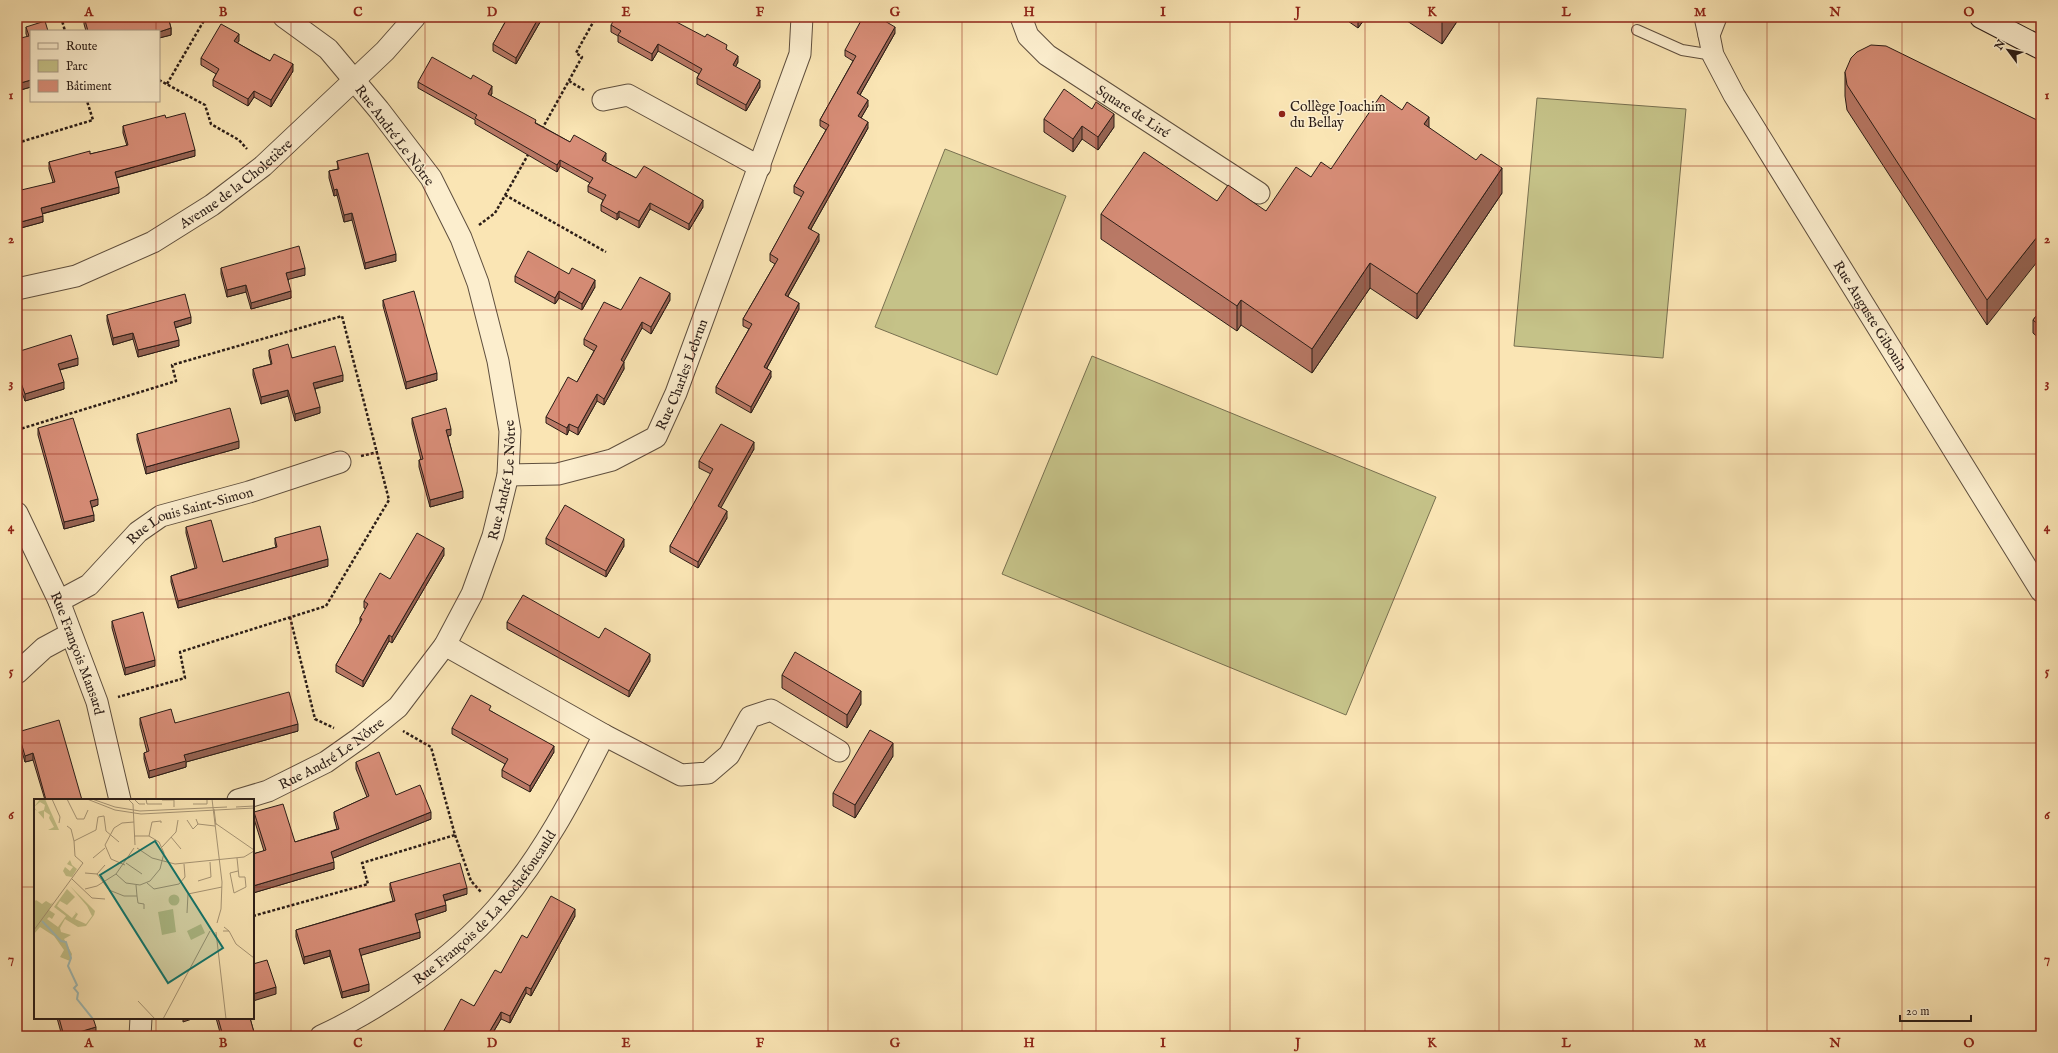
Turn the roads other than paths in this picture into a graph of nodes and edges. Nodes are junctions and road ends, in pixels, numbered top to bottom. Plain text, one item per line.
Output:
1 (284, 17) edge
2 (415, 17) edge
3 (802, 17) edge
4 (1021, 17) edge
5 (1981, 17) edge
6 (1710, 23) edge
7 (1637, 30) dead end
8 (2041, 48) edge
9 (1713, 55) junction
10 (353, 80) junction
11 (603, 100) dead end
12 (760, 167) junction
13 (1259, 193) dead end
14 (17, 289) edge
15 (340, 462) dead end
16 (508, 475) junction
17 (17, 512) edge
18 (2041, 591) edge
19 (59, 601) junction
20 (70, 634) junction
21 (445, 644) junction
22 (17, 673) edge
23 (604, 736) junction
24 (839, 751) dead end
25 (120, 799) edge
26 (241, 799) edge
27 (141, 1019) edge
28 (140, 1036) edge
29 (321, 1036) edge

1 - 10 street, Rue André Le Nôtre
2 - 10 street, Avenue de la Choletière
3 - 12 street, Rue Charles Lebrun
4 - 13 street, Square de Liré
5 - 8 main road
6 - 9 street, Rue Auguste Gibouin
7 - 9 lane
9 - 18 street, Rue Auguste Gibouin
10 - 14 street, Avenue de la Choletière
10 - 16 street, Rue André Le Nôtre
11 - 12 street
12 - 16 street, Rue Charles Lebrun
15 - 19 street, Rue Louis Saint-Simon
16 - 21 street, Rue André Le Nôtre
17 - 19 street, Rue François Mansard
19 - 20 street, Rue François Mansard
20 - 22 street
20 - 25 street, Rue François Mansard
21 - 23 street
21 - 26 street, Rue André Le Nôtre
23 - 24 street
23 - 29 street, Rue François de La Rochefoucauld
27 - 28 street

